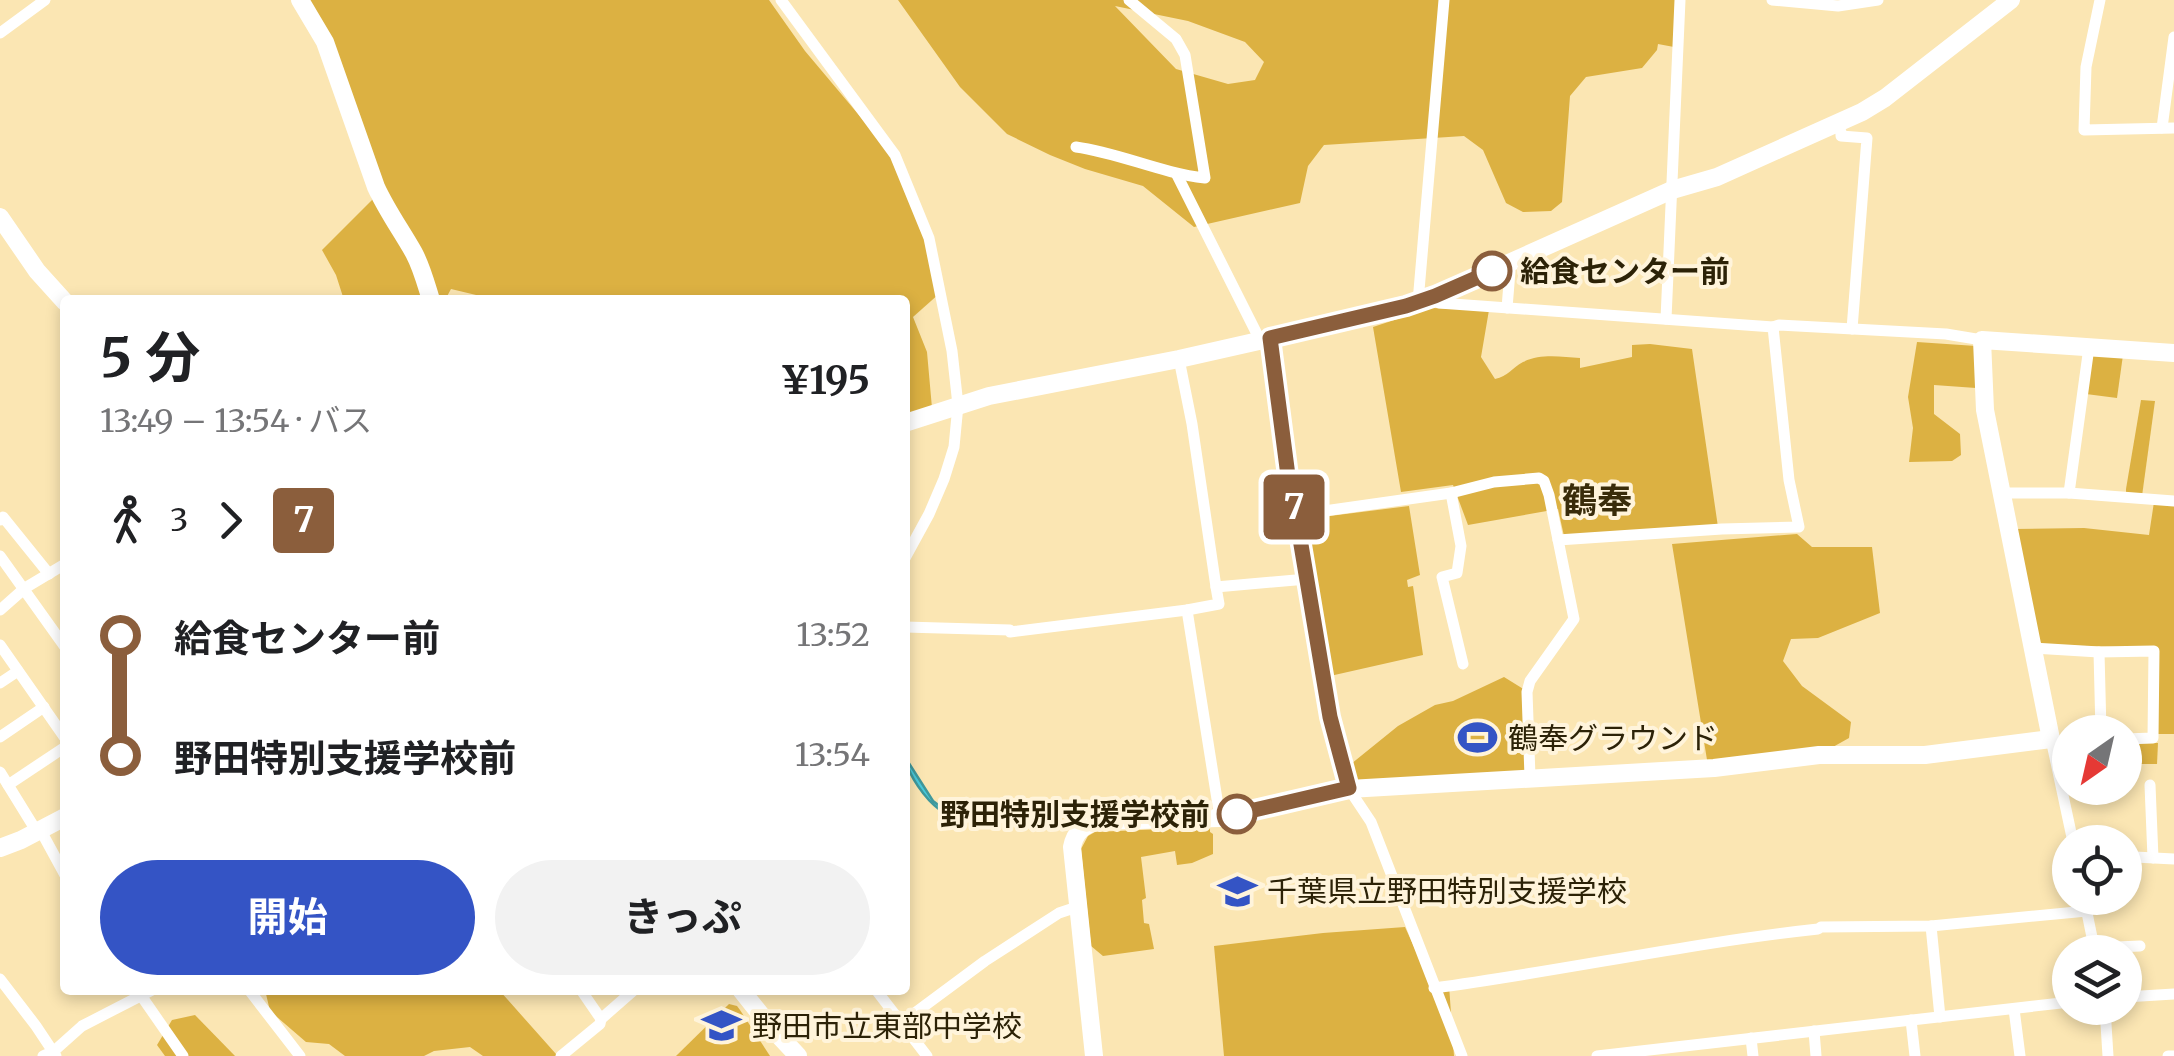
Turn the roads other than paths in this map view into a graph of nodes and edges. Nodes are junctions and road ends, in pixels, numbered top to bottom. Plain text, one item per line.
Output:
1 (45, 0) edge
2 (300, 0) edge
3 (781, 0) edge
4 (1129, 0) edge
5 (1444, 0) edge
6 (1680, 0) edge
7 (1772, 0) edge
8 (1878, 0) edge
9 (2012, 0) edge
10 (2100, 0) edge
11 (0, 34) edge
12 (2174, 40) edge
13 (1836, 125) junction
14 (2168, 128) edge
15 (1076, 147) dead end
16 (1178, 175) junction
17 (1672, 190) junction
18 (0, 217) edge
19 (1508, 264) junction
20 (429, 295) edge
21 (60, 297) edge
22 (1426, 299) junction
23 (1508, 308) junction
24 (1666, 319) junction
25 (1773, 328) junction
26 (1852, 329) junction
27 (1265, 339) junction
28 (1982, 340) junction
29 (2089, 347) junction
30 (2174, 353) edge
31 (1179, 358) junction
32 (958, 404) junction
33 (910, 421) edge
34 (1452, 493) junction
35 (2002, 493) junction
36 (2069, 493) junction
37 (2174, 499) edge
38 (1296, 515) junction
39 (0, 520) edge
40 (1558, 540) junction
41 (910, 549) edge
42 (0, 556) edge
43 (60, 567) edge
44 (48, 574) junction
45 (1307, 579) junction
46 (1216, 587) junction
47 (25, 588) junction
48 (0, 610) edge
49 (1187, 610) junction
50 (910, 627) edge
51 (60, 640) edge
52 (0, 645) edge
53 (2033, 648) junction
54 (2099, 652) junction
55 (1463, 664) dead end
56 (18, 672) junction
57 (0, 683) edge
58 (44, 708) junction
59 (2100, 715) edge
60 (60, 721) edge
61 (0, 737) edge
62 (2142, 738) edge
63 (2051, 739) joint
64 (60, 750) edge
65 (0, 772) edge
66 (1530, 777) junction
67 (8, 785) junction
68 (2150, 785) dead end
69 (1349, 788) junction
70 (1220, 818) junction
71 (60, 820) edge
72 (39, 831) junction
73 (0, 848) edge
74 (2142, 858) edge
75 (2153, 858) junction
76 (2174, 858) edge
77 (60, 867) edge
78 (1078, 908) junction
79 (2052, 909) edge
80 (1931, 926) junction
81 (0, 980) edge
82 (1434, 988) junction
83 (2174, 994) edge
84 (139, 995) edge
85 (146, 995) edge
86 (254, 995) edge
87 (585, 995) edge
88 (628, 995) edge
89 (746, 995) edge
90 (880, 995) edge
91 (2142, 995) edge
92 (2052, 1004) edge
93 (2014, 1009) junction
94 (1940, 1017) junction
95 (601, 1018) junction
96 (1911, 1020) junction
97 (900, 1024) junction
98 (2105, 1025) edge
99 (1814, 1031) junction
100 (1751, 1038) junction
101 (1684, 1051) edge
102 (51, 1054) edge
103 (1620, 1055) edge
104 (183, 1056) edge
105 (300, 1056) edge
106 (561, 1056) edge
107 (798, 1056) edge
108 (926, 1056) edge
109 (1094, 1056) edge
110 (1462, 1056) edge
111 (1597, 1056) edge
112 (1753, 1056) edge
113 (1816, 1056) edge
114 (1915, 1056) edge
115 (2020, 1056) edge
116 (2108, 1056) edge

1 - 11 street
2 - 20 street
3 - 32 street
4 - 16 street
5 - 22 street
6 - 17 street
7 - 8 street
9 - 13 street
10 - 14 street
12 - 14 street
13 - 17 street
13 - 26 street
15 - 16 street
16 - 27 street
17 - 19 street
17 - 24 street
18 - 21 street
19 - 22 street
19 - 23 street
22 - 23 street
22 - 27 street
23 - 24 street
24 - 25 street
25 - 26 street
25 - 40 street
26 - 28 street
27 - 31 street
27 - 38 street
28 - 29 street
28 - 35 street
29 - 30 street
29 - 36 street
31 - 32 street
31 - 46 street
32 - 33 street
32 - 41 street
34 - 38 street
34 - 40 street
34 - 55 street
35 - 36 street
35 - 53 street
36 - 37 street
38 - 45 street
39 - 44 street
40 - 66 street
42 - 47 street
43 - 44 street
44 - 47 street
45 - 46 street
45 - 69 street
46 - 49 street
47 - 48 street
47 - 51 street
49 - 50 street
49 - 70 street
52 - 56 street
53 - 54 street
53 - 63 street
54 - 59 street
54 - 62 street
56 - 57 street
56 - 58 street
58 - 60 street
58 - 61 street
63 - 66 street
64 - 67 street
65 - 67 street
66 - 69 street
67 - 72 street
68 - 75 street
69 - 70 street
69 - 82 street
70 - 78 street
71 - 72 street
72 - 73 street
72 - 77 street
74 - 75 street
75 - 76 street
78 - 97 street
78 - 109 street
79 - 80 street
80 - 82 street
80 - 94 street
81 - 102 street
82 - 110 street
83 - 91 street
84 - 102 street
85 - 104 street
86 - 105 street
87 - 95 street
88 - 95 street
89 - 107 street
90 - 97 street
92 - 93 street
93 - 94 street
93 - 115 street
94 - 96 street
95 - 106 street
96 - 99 street
96 - 114 street
97 - 108 street
98 - 116 street
99 - 100 street
99 - 113 street
100 - 101 street
100 - 112 street
101 - 103 street
103 - 111 street

